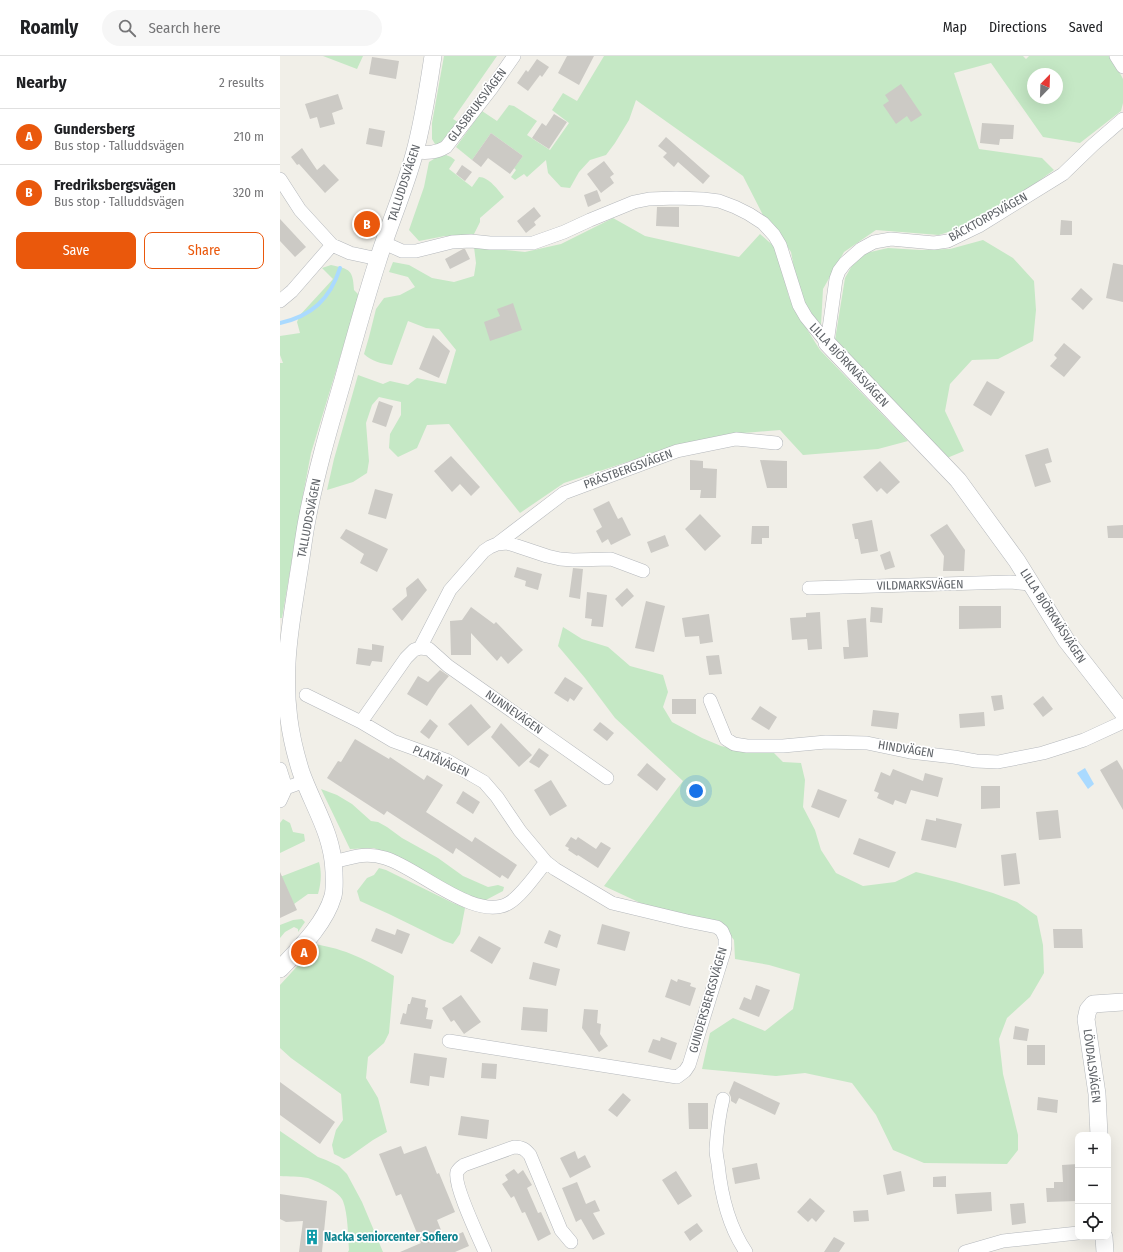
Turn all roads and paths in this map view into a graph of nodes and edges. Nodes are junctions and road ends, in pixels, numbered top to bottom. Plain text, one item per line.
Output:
1 (434, 56) edge
2 (514, 56) edge
3 (1116, 56) edge
4 (1123, 67) edge
5 (1123, 119) edge
6 (415, 152) junction
7 (280, 179) edge
8 (332, 245) junction
9 (381, 251) junction
10 (280, 301) edge
11 (827, 343) junction
12 (776, 443) dead end
13 (497, 544) junction
14 (643, 572) dead end
15 (1030, 584) junction
16 (809, 588) dead end
17 (420, 648) junction
18 (306, 695) dead end
19 (710, 700) dead end
20 (1123, 714) edge
21 (361, 722) junction
22 (1123, 722) edge
23 (280, 769) edge
24 (607, 778) dead end
25 (305, 781) junction
26 (286, 788) junction
27 (280, 801) edge
28 (334, 862) junction
29 (546, 862) junction
30 (280, 969) edge
31 (1123, 1002) edge
32 (449, 1041) dead end
33 (723, 1099) dead end
34 (1099, 1132) edge
35 (1075, 1232) edge
36 (1104, 1240) edge
37 (570, 1242) dead end
38 (485, 1252) edge
39 (746, 1252) edge
40 (965, 1252) edge
41 (1105, 1252) edge

1 - 6 street, TALLUDDSVÄGEN
2 - 6 street, GLASBRUKSVÄGEN
3 - 4 street
5 - 11 street, BÄCKTORPSVÄGEN
6 - 9 street, TALLUDDSVÄGEN
7 - 8 street
8 - 9 street, LILLA BJÖRKNÄSVÄGEN
8 - 10 street
9 - 11 street, LILLA BJÖRKNÄSVÄGEN
9 - 25 street, TALLUDDSVÄGEN
11 - 15 street, LILLA BJÖRKNÄSVÄGEN
12 - 13 street, PRÄSTBERGSVÄGEN
13 - 14 street
13 - 17 street, PRÄSTBERGSVÄGEN
15 - 16 street, VILDMARKSVÄGEN
15 - 20 street, LILLA BJÖRKNÄSVÄGEN
17 - 21 street, PRÄSTBERGSVÄGEN
17 - 24 street, NUNNEVÄGEN
18 - 21 street, PLATÅVÄGEN
19 - 22 street, HINDVÄGEN
21 - 29 street, PLATÅVÄGEN
23 - 26 street
25 - 26 street
25 - 28 street, TALLUDDSVÄGEN
26 - 27 street
28 - 29 street
28 - 30 street, TALLUDDSVÄGEN
29 - 32 street, GUNDERSBERGSVÄGEN
31 - 34 street, LÖVDALSVÄGEN
33 - 39 street
35 - 40 street
36 - 41 street
37 - 38 street

